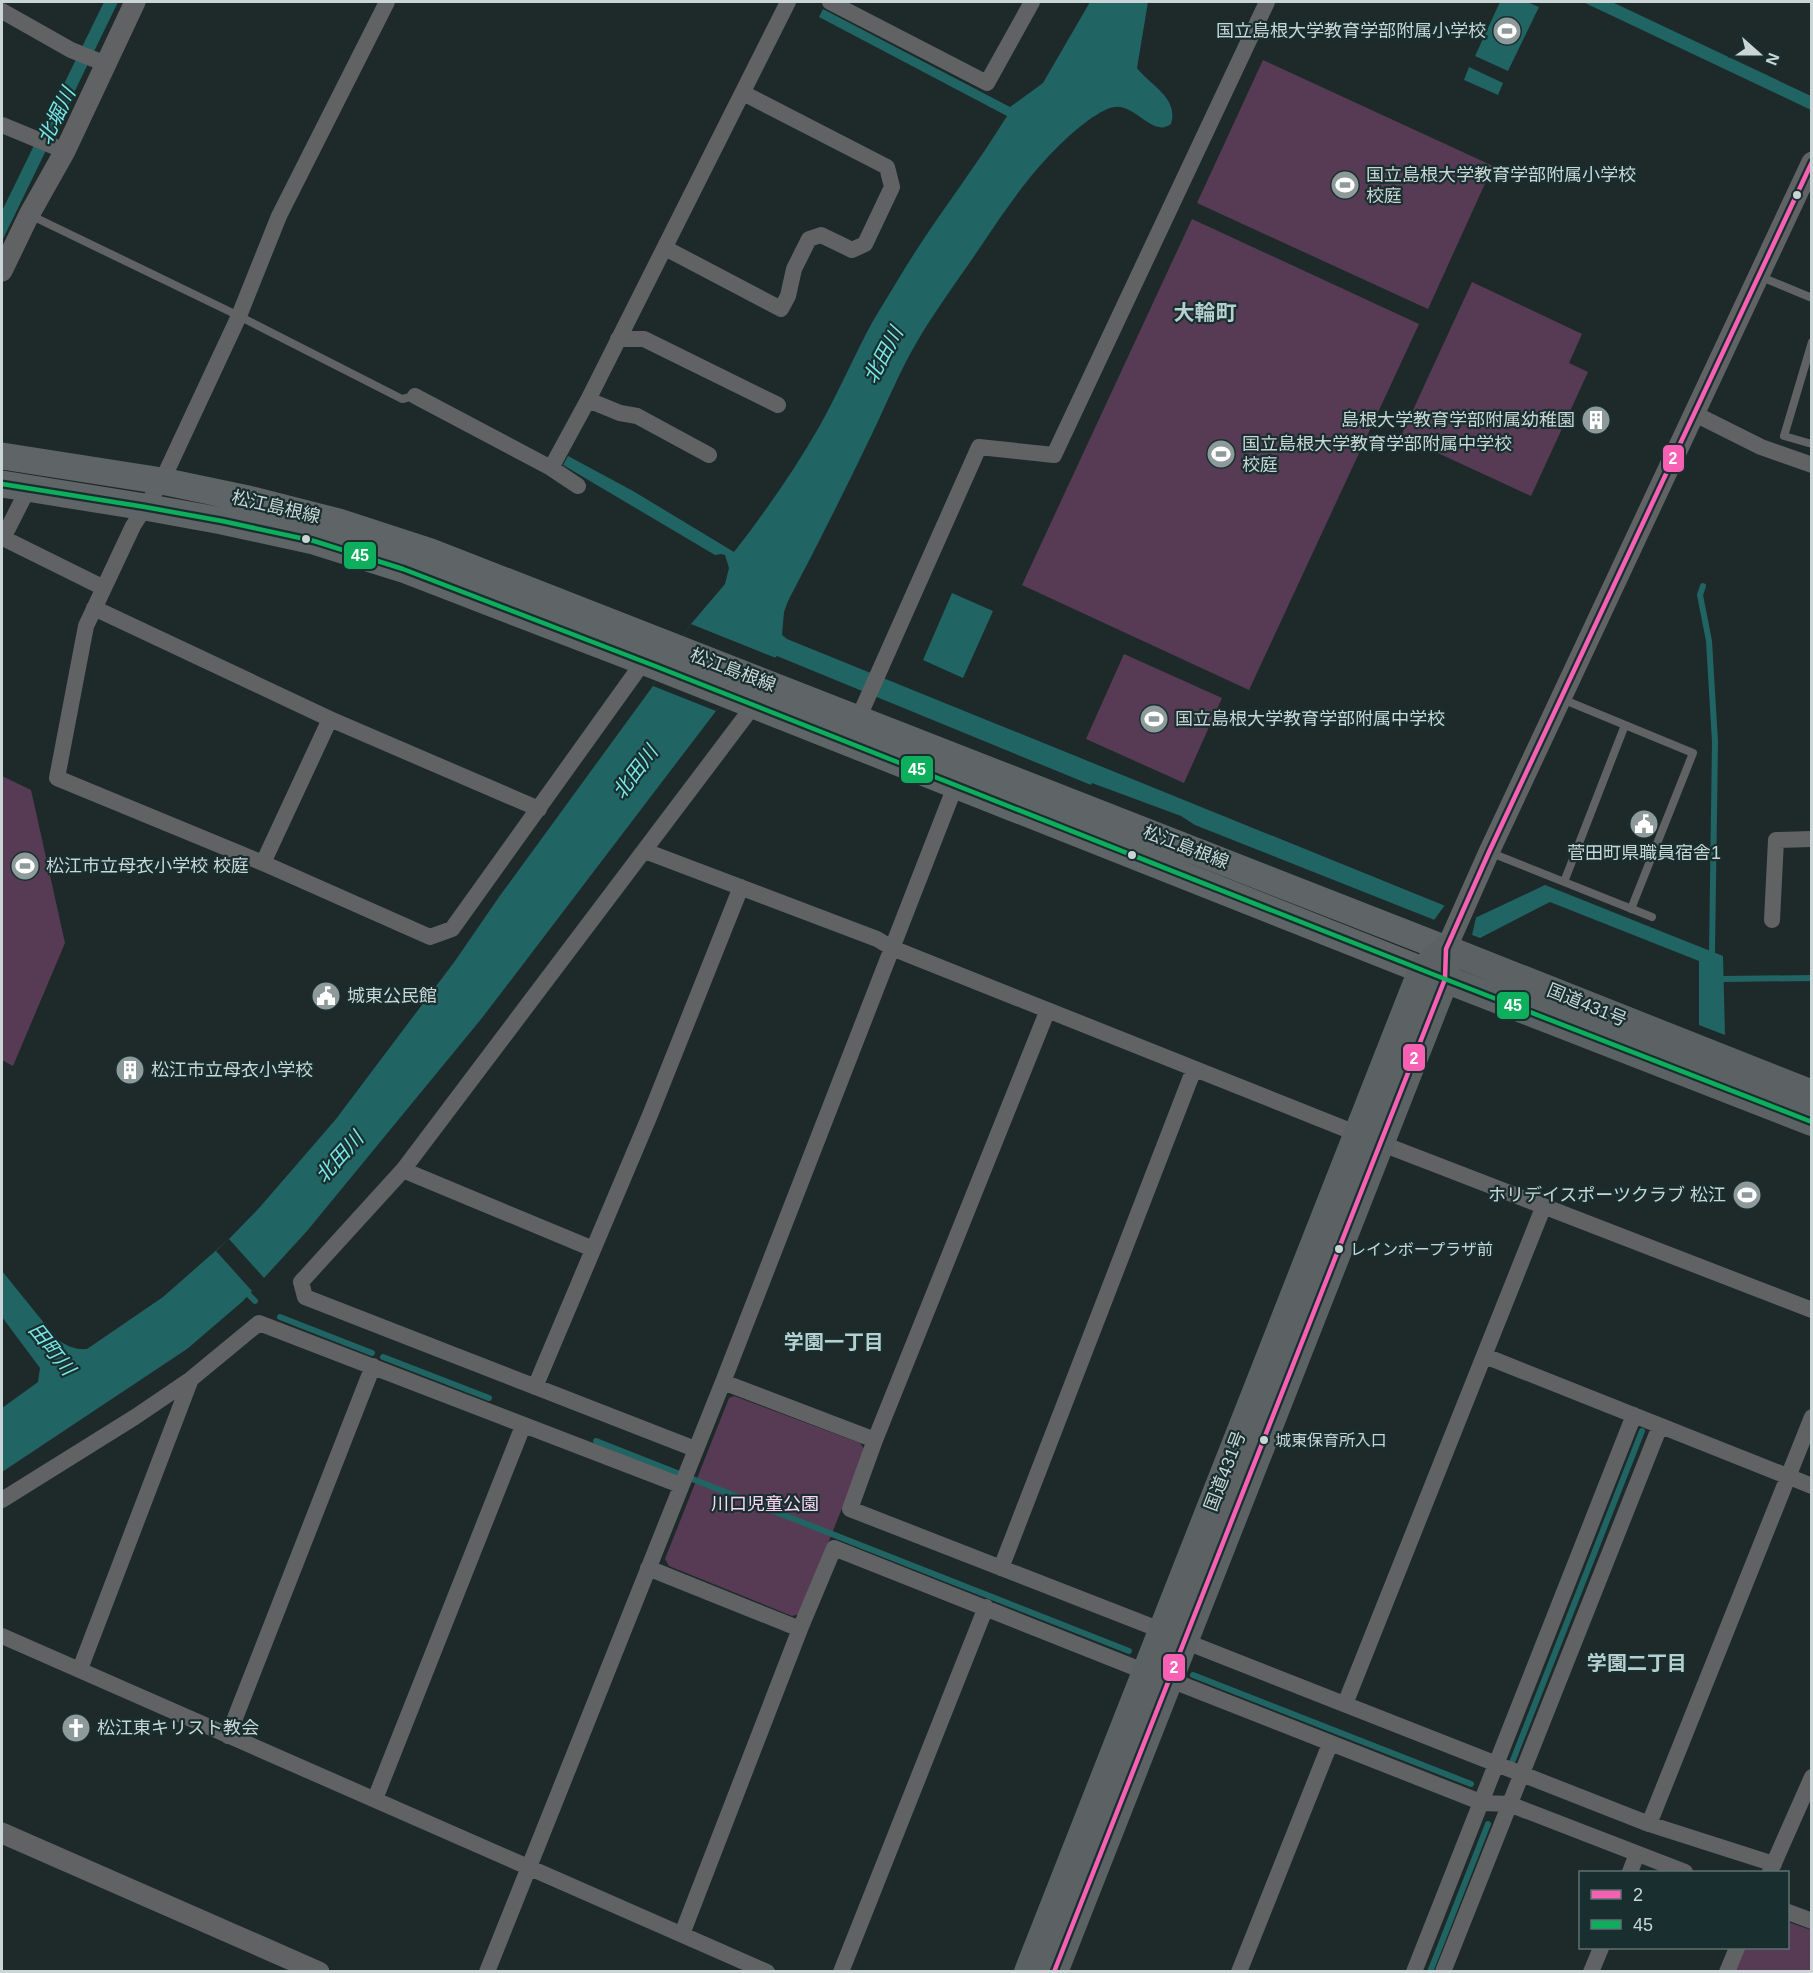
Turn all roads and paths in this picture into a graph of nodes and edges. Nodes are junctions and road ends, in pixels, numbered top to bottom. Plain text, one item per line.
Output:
1 (135, 2) edge
2 (387, 2) edge
3 (788, 2) edge
4 (830, 2) edge
5 (1032, 2) edge
6 (1267, 2) edge
7 (2, 11) edge
8 (92, 58) junction
9 (743, 93) junction
10 (2, 125) edge
11 (58, 148) junction
12 (1812, 162) edge
13 (29, 215) junction
14 (665, 248) junction
15 (2, 271) edge
16 (1758, 275) junction
17 (1812, 298) edge
18 (239, 316) junction
19 (618, 339) junction
20 (1812, 342) edge
21 (415, 396) joint
22 (588, 400) junction
23 (778, 405) dead end
24 (1693, 413) junction
25 (1812, 444) edge
26 (709, 455) dead end
27 (2, 456) edge
28 (1812, 465) edge
29 (551, 468) junction
30 (162, 481) junction
31 (2, 484) edge
32 (578, 486) dead end
33 (28, 489) junction
34 (145, 507) junction
35 (104, 588) junction
36 (94, 609) junction
37 (656, 658) junction
38 (750, 694) junction
39 (1561, 698) junction
40 (863, 707) junction
41 (330, 719) junction
42 (1625, 725) junction
43 (956, 784) junction
44 (539, 809) junction
45 (1812, 839) edge
46 (645, 851) junction
47 (1489, 852) junction
48 (263, 863) junction
49 (1564, 882) junction
50 (741, 886) junction
51 (1631, 909) junction
52 (1652, 917) dead end
53 (1772, 920) dead end
54 (892, 948) junction
55 (1446, 948) junction
56 (1433, 974) junction
57 (1047, 1012) junction
58 (1690, 1060) junction
59 (1194, 1069) junction
60 (1723, 1073) junction
61 (1812, 1094) edge
62 (1812, 1122) edge
63 (1369, 1139) junction
64 (403, 1170) junction
65 (1543, 1208) junction
66 (592, 1249) junction
67 (1812, 1310) edge
68 (1485, 1356) junction
69 (373, 1366) junction
70 (191, 1379) junction
71 (723, 1382) junction
72 (535, 1387) junction
73 (1634, 1415) junction
74 (1812, 1417) edge
75 (523, 1426) junction
76 (1660, 1426) junction
77 (875, 1440) junction
78 (695, 1449) junction
79 (1788, 1477) junction
80 (683, 1478) junction
81 (1812, 1486) edge
82 (2, 1500) edge
83 (648, 1568) junction
84 (1001, 1568) junction
85 (986, 1607) junction
86 (800, 1629) junction
87 (2, 1636) edge
88 (1174, 1636) junction
89 (80, 1669) junction
90 (1157, 1676) junction
91 (1346, 1704) junction
92 (228, 1736) junction
93 (1330, 1744) junction
94 (1497, 1763) junction
95 (1522, 1774) junction
96 (1812, 1777) edge
97 (375, 1799) junction
98 (1482, 1803) junction
99 (1509, 1804) junction
100 (1649, 1824) junction
101 (2, 1833) edge
102 (1637, 1854) junction
103 (529, 1867) junction
104 (1772, 1868) edge
105 (1630, 1871) edge
106 (1682, 1871) edge
107 (1789, 1912) edge
108 (1812, 1921) edge
109 (682, 1934) junction
110 (1600, 1949) edge
111 (1736, 1949) edge
112 (318, 1971) edge
113 (487, 1971) edge
114 (767, 1971) edge
115 (841, 1971) edge
116 (1028, 1971) edge
117 (1054, 1971) edge
118 (1239, 1971) edge
119 (1414, 1971) edge
120 (1443, 1971) edge
121 (1591, 1971) edge
122 (1727, 1971) edge

1 - 8 street
2 - 18 street
3 - 9 street
4 - 5 street
6 - 40 street
7 - 8 street
8 - 11 street
9 - 14 street
9 - 14 street
10 - 11 street
11 - 13 street
12 - 16 street
13 - 15 street
13 - 18 lane
14 - 19 street
16 - 17 lane
16 - 24 street
18 - 21 lane
18 - 30 street
19 - 22 street
19 - 23 street
20 - 25 lane
21 - 29 street
22 - 26 street
22 - 29 street
24 - 28 street
24 - 39 street
27 - 30 main road, 松江島根線
29 - 32 street
30 - 34 street
30 - 37 main road, 松江島根線
31 - 33 main road, 松江島根線
33 - 34 main road, 松江島根線
33 - 35 street
34 - 35 street
34 - 37 main road, 松江島根線
35 - 36 street
36 - 41 street
36 - 48 street
37 - 38 main road, 松江島根線
37 - 44 street
38 - 40 main road, 松江島根線
38 - 43 main road, 松江島根線
38 - 46 street
39 - 42 lane
39 - 47 street
40 - 55 main road, 松江島根線
41 - 44 street
41 - 48 street
42 - 49 lane
42 - 51 lane
43 - 54 street
43 - 56 main road, 松江島根線
44 - 48 street
45 - 53 street
46 - 50 street
46 - 64 street
47 - 49 lane
47 - 55 street
49 - 51 lane
50 - 54 street
50 - 66 street
51 - 52 lane
54 - 57 street
54 - 71 street
55 - 56 highway, 国道431号
55 - 58 highway, 国道431号
56 - 58 highway, 国道431号
56 - 63 highway, 国道431号
56 - 63 highway, 国道431号
57 - 59 street
57 - 77 street
58 - 60 highway
59 - 63 street
59 - 84 street
60 - 61 highway
60 - 62 highway
63 - 65 street
63 - 88 highway, 国道431号
64 - 66 street
64 - 72 street
65 - 67 street
65 - 68 street
66 - 72 street
68 - 73 street
68 - 91 street
69 - 70 street
69 - 75 street
69 - 92 street
70 - 82 street
70 - 89 street
71 - 77 street
71 - 78 street
72 - 78 street
73 - 76 street
73 - 94 street
74 - 79 street
75 - 80 street
75 - 97 street
76 - 79 street
76 - 95 street
77 - 84 street
78 - 80 street
79 - 81 street
79 - 100 street
80 - 83 street
83 - 86 street
83 - 103 street
84 - 88 street
85 - 86 street
85 - 90 street
85 - 115 street
86 - 109 street
87 - 89 street
88 - 90 highway, 国道431号
88 - 91 street
89 - 92 street
90 - 93 street
90 - 116 highway, 国道431号
90 - 117 highway, 国道431号
91 - 94 street
92 - 97 street
93 - 98 street
93 - 118 street
94 - 95 street
94 - 98 street
95 - 99 street
95 - 100 street
96 - 104 street
97 - 103 street
98 - 99 street
98 - 119 street
99 - 102 street
99 - 120 street
100 - 104 street
101 - 112 street
102 - 105 street
102 - 106 street
103 - 109 street
103 - 113 street
107 - 108 street
109 - 114 street
110 - 121 street
111 - 122 street

